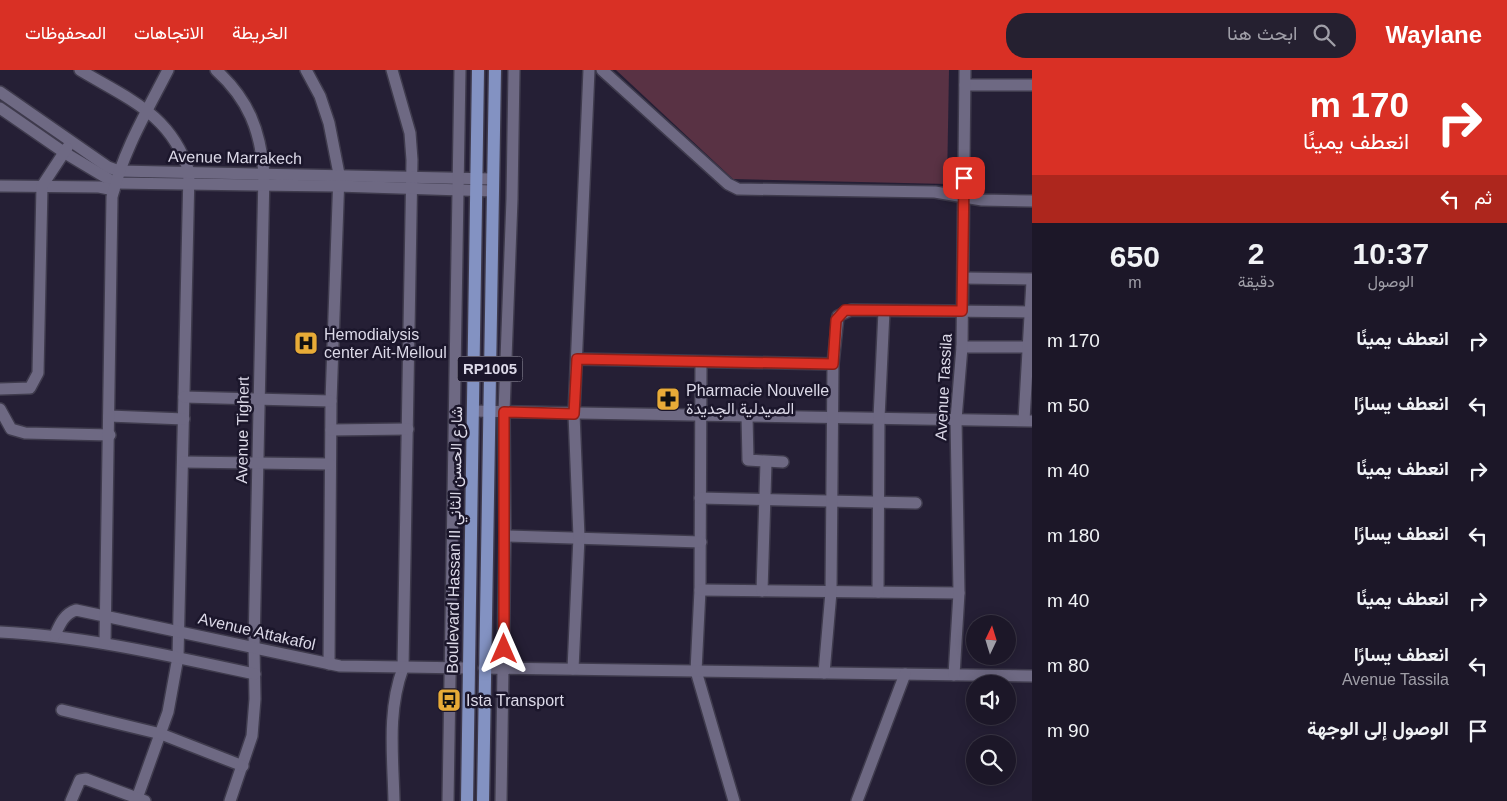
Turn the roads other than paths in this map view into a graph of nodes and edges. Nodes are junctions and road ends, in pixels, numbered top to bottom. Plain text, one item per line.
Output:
1 (80, 70) edge
2 (168, 70) edge
3 (216, 70) edge
4 (306, 70) edge
5 (392, 70) edge
6 (460, 70) edge
7 (478, 70) edge
8 (495, 70) edge
9 (514, 70) edge
10 (589, 70) edge
11 (602, 70) edge
12 (965, 70) edge
13 (965, 85) junction
14 (1032, 85) edge
15 (2, 97) edge
16 (0, 108) edge
17 (147, 111) junction
18 (71, 142) junction
19 (65, 153) junction
20 (119, 171) junction
21 (264, 173) junction
22 (189, 178) junction
23 (338, 180) junction
24 (412, 182) junction
25 (459, 184) junction
26 (476, 184) junction
27 (493, 185) junction
28 (0, 186) edge
29 (42, 186) junction
30 (115, 186) junction
31 (264, 186) junction
32 (964, 197) junction
33 (1032, 200) edge
34 (963, 278) junction
35 (1032, 280) edge
36 (884, 311) junction
37 (962, 311) junction
38 (1031, 312) edge
39 (962, 347) junction
40 (1030, 347) junction
41 (577, 359) junction
42 (1030, 360) edge
43 (700, 362) junction
44 (833, 364) junction
45 (0, 389) edge
46 (184, 397) junction
47 (259, 398) junction
48 (331, 401) junction
49 (0, 409) edge
50 (473, 412) junction
51 (489, 412) junction
52 (504, 412) junction
53 (574, 414) junction
54 (109, 416) junction
55 (700, 416) junction
56 (747, 416) junction
57 (832, 418) junction
58 (879, 418) junction
59 (184, 419) junction
60 (956, 420) junction
61 (1028, 420) edge
62 (331, 430) junction
63 (408, 430) junction
64 (0, 432) edge
65 (25, 433) junction
66 (110, 435) junction
67 (183, 462) junction
68 (766, 462) junction
69 (783, 462) dead end
70 (257, 463) junction
71 (330, 464) junction
72 (700, 498) junction
73 (763, 498) junction
74 (831, 501) junction
75 (878, 502) junction
76 (916, 503) dead end
77 (505, 536) junction
78 (579, 537) junction
79 (701, 542) junction
80 (700, 590) junction
81 (762, 591) junction
82 (831, 592) junction
83 (878, 592) junction
84 (959, 593) junction
85 (106, 615) junction
86 (180, 631) junction
87 (0, 632) edge
88 (56, 635) junction
89 (105, 643) junction
90 (254, 646) junction
91 (178, 657) junction
92 (329, 664) junction
93 (449, 667) junction
94 (403, 668) junction
95 (468, 668) junction
96 (484, 668) junction
97 (504, 668) junction
98 (573, 669) junction
99 (696, 671) junction
100 (824, 673) junction
101 (255, 674) junction
102 (905, 674) junction
103 (954, 675) junction
104 (1032, 676) edge
105 (62, 710) dead end
106 (161, 734) junction
107 (242, 766) junction
108 (139, 800) edge
109 (71, 801) edge
110 (230, 801) edge
111 (394, 801) edge
112 (448, 801) edge
113 (467, 801) edge
114 (483, 801) edge
115 (501, 801) edge
116 (734, 801) edge
117 (858, 801) edge

1 - 17 street
2 - 17 street
3 - 21 street, Avenue Tighert
4 - 23 street
5 - 24 street
6 - 25 street
7 - 26 main road, Boulevard Hassan II شارع الحسن الثاني / RP1005
8 - 27 main road, Boulevard Hassan II شارع الحسن الثاني / RP1005
9 - 52 street
10 - 41 street
11 - 32 street
12 - 13 street, Avenue Tassila
13 - 14 street
13 - 32 street, Avenue Tassila
15 - 18 street, Avenue Marrakech
16 - 19 street, Avenue Marrakech
17 - 20 street
17 - 22 street
18 - 19 street
18 - 20 street, Avenue Marrakech
19 - 29 street
19 - 30 street, Avenue Marrakech
20 - 22 street, Avenue Marrakech
20 - 30 street
21 - 22 street, Avenue Marrakech
21 - 23 street, Avenue Marrakech
21 - 31 street, Avenue Tighert
22 - 30 street, Avenue Marrakech
22 - 31 street, Avenue Marrakech
22 - 46 street
23 - 24 street, Avenue Marrakech
23 - 31 street, Avenue Marrakech
23 - 48 street
24 - 25 street, Avenue Marrakech
24 - 63 street
25 - 26 street, Avenue Marrakech
25 - 93 street
26 - 27 street, Avenue Marrakech
26 - 50 main road, Boulevard Hassan II شارع الحسن الثاني / RP1005
27 - 51 main road, Boulevard Hassan II شارع الحسن الثاني / RP1005
28 - 29 street
29 - 30 street
29 - 45 street
30 - 54 street
31 - 47 street, Avenue Tighert
32 - 33 street
32 - 34 street, Avenue Tassila
34 - 35 street
34 - 37 street, Avenue Tassila
35 - 38 street
36 - 37 street
36 - 44 street
36 - 58 street
37 - 38 street
37 - 39 street, Avenue Tassila
38 - 40 street
39 - 40 street
39 - 60 street, Avenue Tassila
40 - 42 street
41 - 43 street
41 - 53 street
42 - 61 street
43 - 44 street
43 - 55 street
44 - 57 street
46 - 47 street
46 - 59 street
47 - 48 street
47 - 70 street, Avenue Tighert
48 - 62 street
49 - 65 street
50 - 51 street
50 - 95 main road, Boulevard Hassan II شارع الحسن الثاني / RP1005
51 - 52 street
51 - 96 main road, Boulevard Hassan II شارع الحسن الثاني / RP1005
52 - 53 street
52 - 77 street
53 - 55 street
53 - 78 street
54 - 59 street
54 - 66 street
55 - 56 street
55 - 72 street
56 - 57 street
56 - 68 street
57 - 58 street
57 - 74 street
58 - 60 street
58 - 75 street
59 - 67 street
60 - 61 street
60 - 84 street, Avenue Tassila
62 - 63 street
62 - 71 street
63 - 94 street
64 - 65 street
65 - 66 street
66 - 85 street
67 - 70 street
67 - 86 street
68 - 69 street
68 - 73 street
70 - 71 street
70 - 90 street, Avenue Tighert
71 - 92 street
72 - 73 street
72 - 79 street
73 - 74 street
73 - 81 street
74 - 75 street
74 - 82 street
75 - 76 street
75 - 83 street
77 - 78 street
77 - 97 street
78 - 79 street
78 - 98 street
79 - 80 street
80 - 81 street
80 - 99 street
81 - 82 street
82 - 83 street
82 - 100 street
83 - 84 street
84 - 103 street, Avenue Tassila
85 - 86 street, Avenue Attakafol
85 - 88 street, Avenue Attakafol
85 - 89 street
86 - 90 street, Avenue Attakafol
86 - 91 street
87 - 88 street
88 - 89 street
89 - 91 street
90 - 92 street, Avenue Attakafol
90 - 101 street, Avenue Tighert
91 - 101 street
91 - 106 street
92 - 94 street, Avenue Attakafol
93 - 94 street, Avenue Attakafol
93 - 95 street, Avenue Attakafol
93 - 112 street
94 - 111 street
95 - 96 main road
95 - 113 main road, Boulevard Hassan II شارع الحسن الثاني
96 - 97 street
96 - 114 main road, Boulevard Hassan II شارع الحسن الثاني
97 - 98 street
97 - 115 street
98 - 99 street
99 - 100 street
99 - 116 street
100 - 102 street
101 - 107 street, Avenue Tighert
102 - 103 street
102 - 117 street
103 - 104 street
105 - 106 street
106 - 107 street
106 - 108 street
107 - 110 street, Avenue Tighert
108 - 109 street

